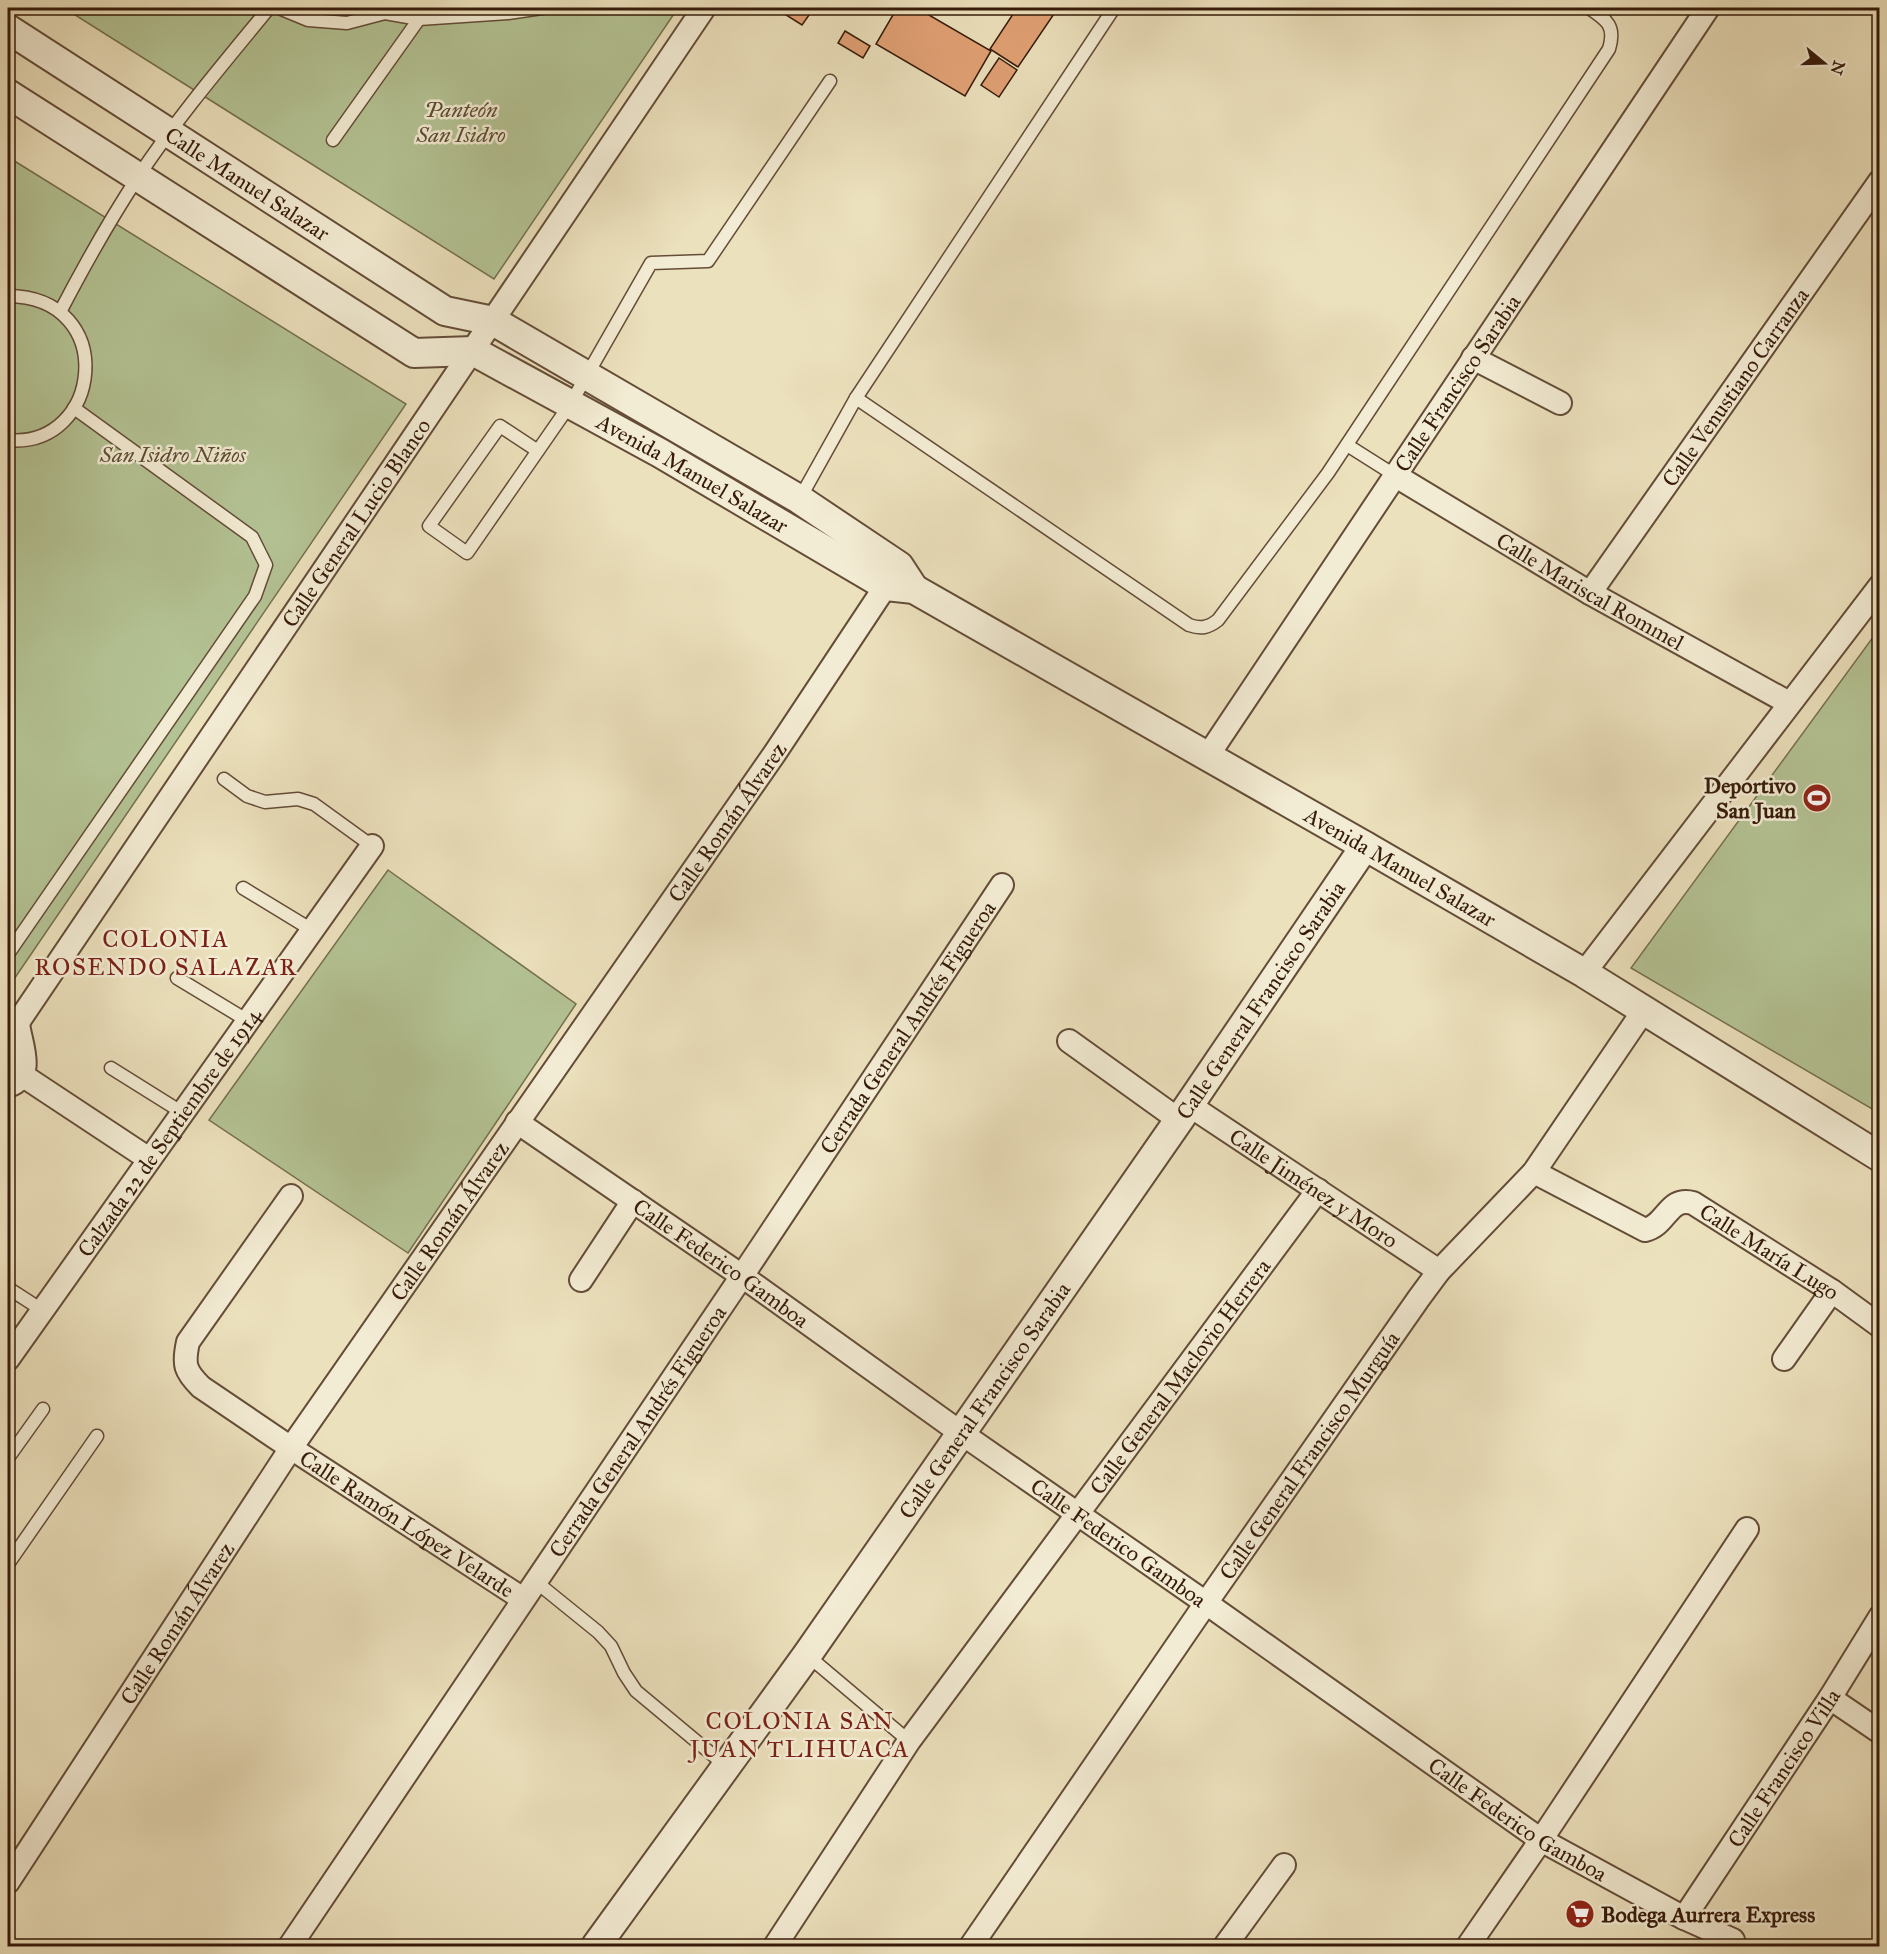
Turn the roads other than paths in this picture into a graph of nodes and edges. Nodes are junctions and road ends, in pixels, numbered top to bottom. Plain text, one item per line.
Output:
1 (269, 8) edge
2 (279, 8) edge
3 (542, 8) edge
4 (704, 8) edge
5 (1114, 8) edge
6 (1589, 8) edge
7 (1708, 8) edge
8 (388, 10) edge
9 (419, 19) junction
10 (8, 29) edge
11 (830, 81) dead end
12 (8, 94) edge
13 (169, 133) junction
14 (333, 140) dead end
15 (138, 177) junction
16 (1880, 181) edge
17 (8, 296) edge
18 (60, 312) junction
19 (493, 321) junction
20 (473, 351) junction
21 (1473, 358) junction
22 (587, 375) junction
23 (856, 398) junction
24 (571, 403) junction
25 (1560, 403) dead end
26 (74, 408) junction
27 (675, 426) junction
28 (8, 440) edge
29 (1347, 445) junction
30 (538, 451) junction
31 (660, 453) junction
32 (1396, 476) junction
33 (791, 513) junction
34 (892, 576) junction
35 (1880, 586) edge
36 (1590, 593) junction
37 (1872, 610) edge
38 (1789, 703) junction
39 (1207, 757) junction
40 (224, 778) dead end
41 (372, 846) joint
42 (1365, 846) junction
43 (1002, 885) dead end
44 (243, 888) dead end
45 (312, 930) junction
46 (8, 954) edge
47 (1584, 973) junction
48 (177, 978) dead end
49 (1644, 1010) junction
50 (248, 1021) junction
51 (13, 1030) edge
52 (1069, 1041) dead end
53 (111, 1068) dead end
54 (15, 1080) edge
55 (1184, 1112) junction
56 (183, 1113) junction
57 (517, 1122) junction
58 (1880, 1157) edge
59 (149, 1160) junction
60 (1534, 1172) junction
61 (1318, 1190) junction
62 (291, 1196) dead end
63 (633, 1201) junction
64 (1439, 1271) junction
65 (742, 1276) junction
66 (581, 1280) dead end
67 (8, 1288) edge
68 (1832, 1292) junction
69 (42, 1310) junction
70 (1880, 1326) edge
71 (8, 1359) edge
72 (1784, 1359) dead end
73 (43, 1409) dead end
74 (961, 1433) junction
75 (98, 1436) dead end
76 (291, 1448) junction
77 (8, 1458) edge
78 (1077, 1514) junction
79 (1747, 1529) dead end
80 (8, 1563) edge
81 (529, 1590) junction
82 (1206, 1603) junction
83 (1880, 1617) edge
84 (807, 1655) junction
85 (1830, 1698) junction
86 (1880, 1732) edge
87 (909, 1742) junction
88 (726, 1766) junction
89 (1541, 1840) junction
90 (1284, 1865) dead end
91 (8, 1882) edge
92 (1684, 1918) junction
93 (1733, 1940) dead end
94 (602, 1945) edge
95 (290, 1947) edge
96 (775, 1947) edge
97 (971, 1947) edge
98 (1225, 1947) edge
99 (1468, 1947) edge

1 - 13 lane
2 - 8 lane
3 - 9 lane
4 - 19 street, Calle General Lucio Blanco
5 - 23 lane
6 - 29 lane
7 - 21 street, Calle Francisco Sarabia
8 - 9 lane
9 - 14 lane
10 - 13 street, Calle Manuel Salazar
11 - 22 lane
12 - 15 street
13 - 15 lane
13 - 19 street, Calle Manuel Salazar
15 - 18 lane
15 - 20 street
16 - 36 street, Calle Venustiano Carranza
17 - 18 lane
18 - 26 lane
19 - 20 street, Calle General Lucio Blanco
19 - 22 street, Avenida Manuel Salazar
20 - 24 street, Avenida Manuel Salazar
20 - 51 street, Calle General Lucio Blanco
21 - 25 street
21 - 32 street, Calle Francisco Sarabia
22 - 24 lane
22 - 27 street, Avenida Manuel Salazar
23 - 29 lane
23 - 33 lane
24 - 30 lane
24 - 31 street, Avenida Manuel Salazar
26 - 28 lane
26 - 46 lane
27 - 31 street
27 - 33 street, Avenida Manuel Salazar
29 - 32 lane
30 - 30 lane
31 - 33 street, Avenida Manuel Salazar
32 - 36 street, Calle Mariscal Rommel
32 - 39 street, Calle Francisco Sarabia
33 - 34 street, Avenida Manuel Salazar
34 - 39 street, Avenida Manuel Salazar
34 - 57 street, Calle Román Álvarez
35 - 37 street
36 - 38 street, Calle Mariscal Rommel
37 - 38 street
38 - 47 street
39 - 42 street, Avenida Manuel Salazar
40 - 41 lane
41 - 45 street, Calzada 22 de Septiembre de 1914
42 - 47 street, Avenida Manuel Salazar
42 - 55 street, Calle General Francisco Sarabia
43 - 65 street, Cerrada General Andrés Figueroa
44 - 45 lane
45 - 50 street, Calzada 22 de Septiembre de 1914
47 - 49 street, Avenida Manuel Salazar
48 - 50 lane
49 - 58 street, Avenida Manuel Salazar
49 - 60 street, Calle General Francisco Murguía
50 - 56 street, Calzada 22 de Septiembre de 1914
51 - 54 street
52 - 55 street, Calle Jiménez y Moro
53 - 56 lane
54 - 59 street
55 - 61 street, Calle Jiménez y Moro
55 - 74 street, Calle General Francisco Sarabia
56 - 59 street, Calzada 22 de Septiembre de 1914
57 - 63 street, Calle Federico Gamboa
57 - 76 street, Calle Román Álvarez
59 - 69 street, Calzada 22 de Septiembre de 1914
60 - 64 street, Calle General Francisco Murguía
60 - 68 street, Calle María Lugo
61 - 64 street, Calle Jiménez y Moro
61 - 78 street, Calle General Maclovio Herrera
62 - 76 street, Calle Ramón López Velarde
63 - 65 street, Calle Federico Gamboa
63 - 66 street
64 - 82 street, Calle General Francisco Murguía
65 - 74 street, Calle Federico Gamboa
65 - 81 street, Cerrada General Andrés Figueroa
67 - 69 lane
68 - 70 street, Calle María Lugo
68 - 72 street
69 - 71 street, Calzada 22 de Septiembre de 1914
73 - 77 lane
74 - 78 street, Calle Federico Gamboa
74 - 84 street, Calle General Francisco Sarabia
75 - 80 lane
76 - 81 street, Calle Ramón López Velarde
76 - 91 street, Calle Román Álvarez
78 - 82 street, Calle Federico Gamboa
78 - 87 street, Calle General Maclovio Herrera
79 - 89 street
81 - 88 lane
81 - 95 street, Cerrada General Andrés Figueroa
82 - 89 street, Calle Federico Gamboa
82 - 97 street, Calle General Francisco Murguía
83 - 85 street, Calle Francisco Villa
84 - 87 lane
84 - 88 street, Calle General Francisco Sarabia
85 - 86 street
85 - 92 street, Calle Francisco Villa
87 - 96 street, Calle General Maclovio Herrera
88 - 94 street, Calle General Francisco Sarabia
89 - 92 street, Calle Federico Gamboa
89 - 99 street
90 - 98 street
92 - 93 street, Calle Federico Gamboa

